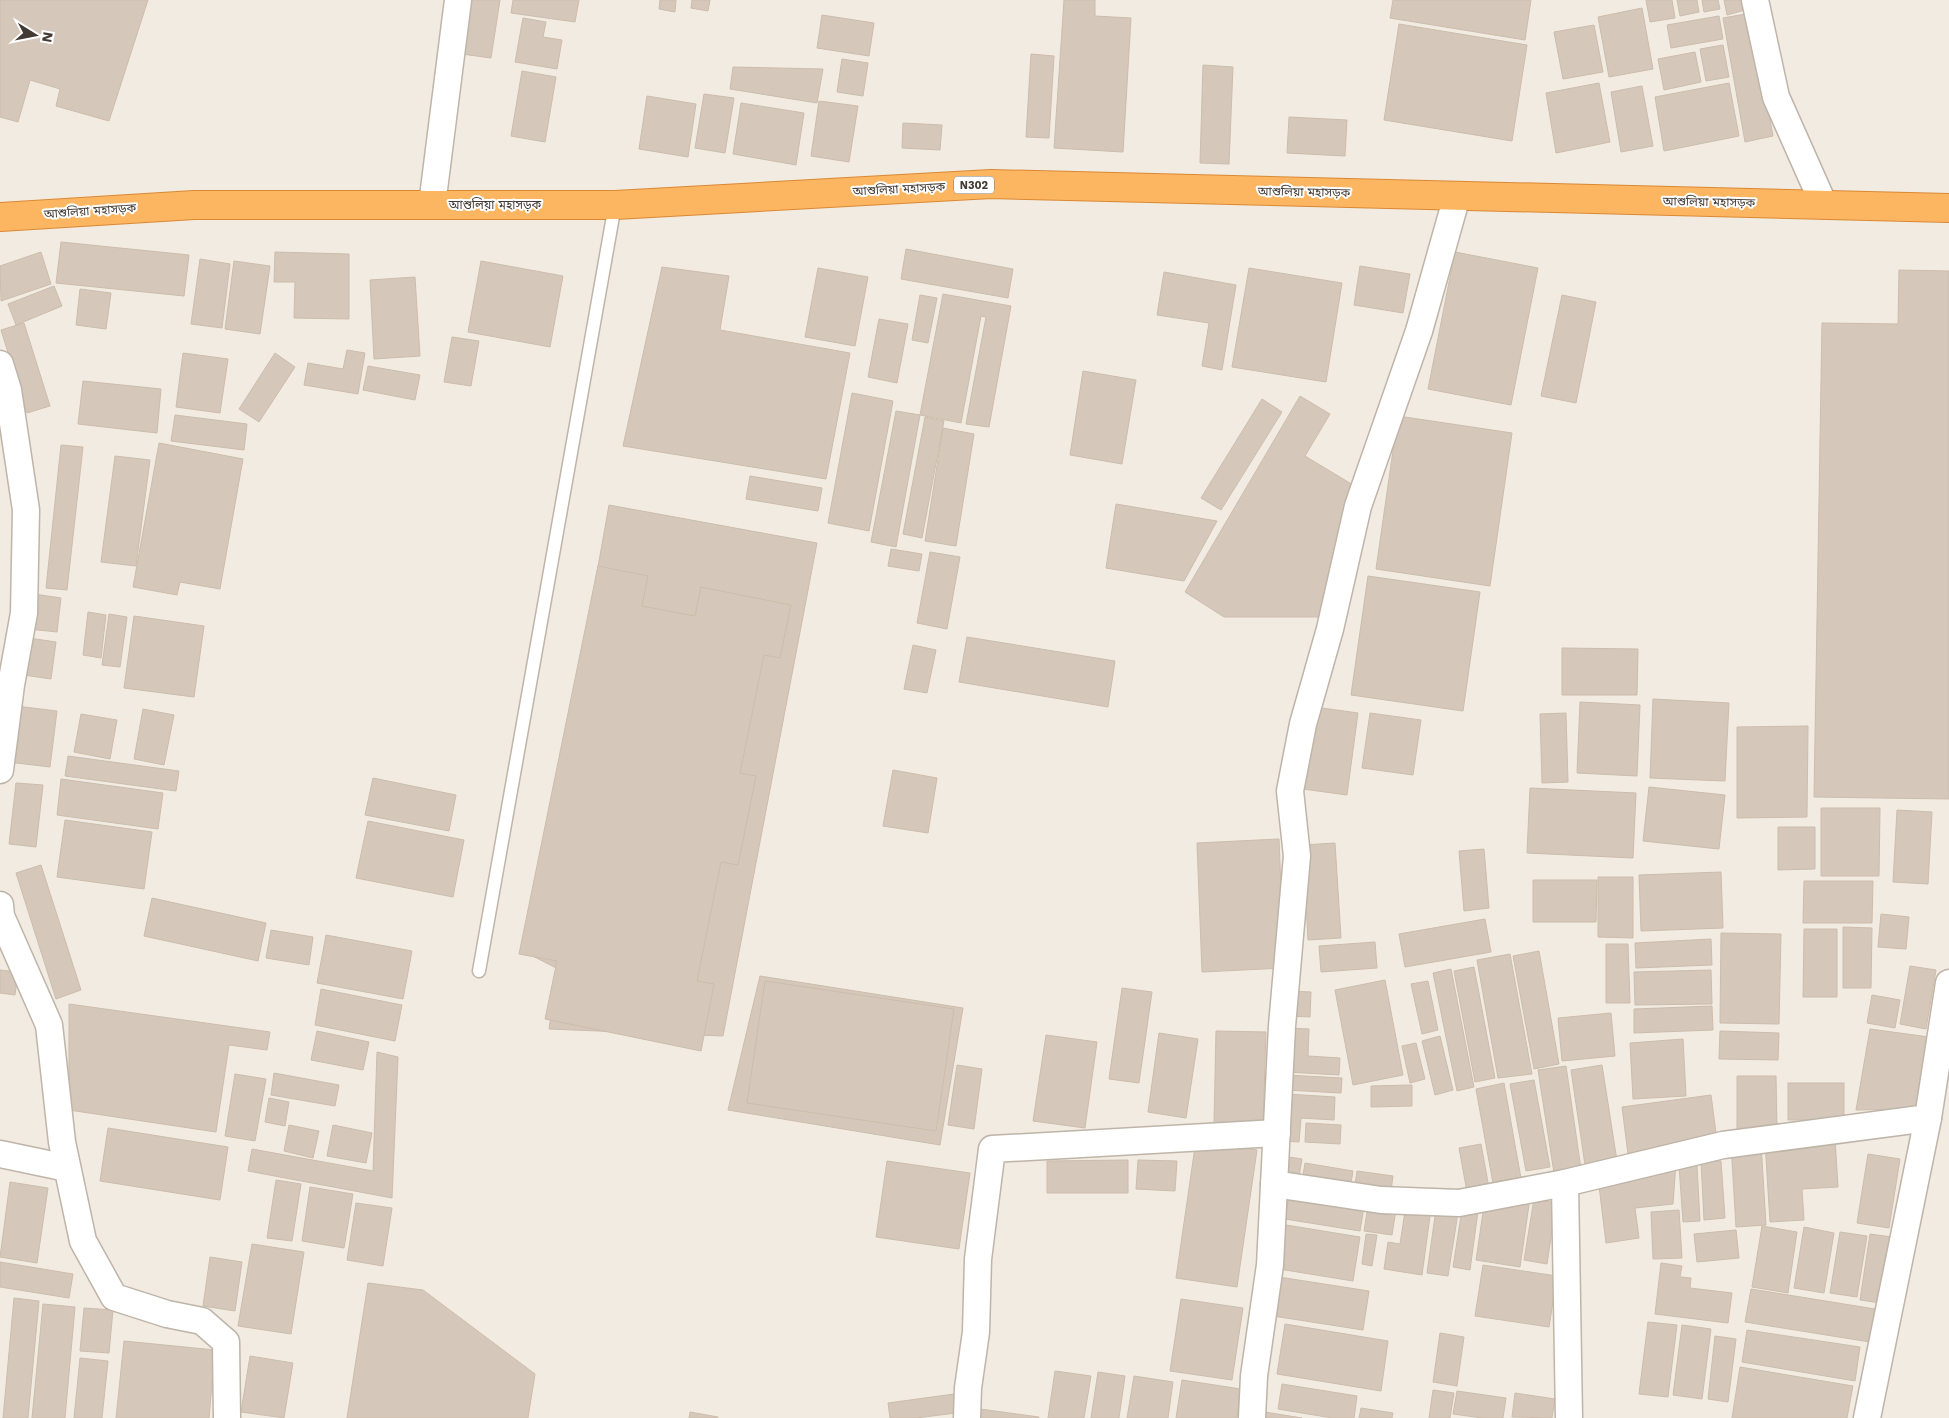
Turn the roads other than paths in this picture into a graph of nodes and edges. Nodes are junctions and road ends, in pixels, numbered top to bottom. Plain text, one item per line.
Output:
1 (458, 0) edge
2 (1754, 0) edge
3 (1457, 196) junction
4 (1824, 204) junction
5 (432, 205) junction
6 (614, 205) junction
7 (1949, 208) edge
8 (0, 217) edge
9 (0, 364) edge
10 (0, 770) edge
11 (0, 906) edge
12 (479, 971) dead end
13 (1949, 983) edge
14 (1928, 1118) junction
15 (1276, 1133) junction
16 (0, 1154) edge
17 (67, 1168) junction
18 (1565, 1183) junction
19 (1274, 1184) junction
20 (227, 1418) edge
21 (967, 1418) edge
22 (1252, 1418) edge
23 (1568, 1418) edge
24 (1867, 1418) edge

1 - 5 street
2 - 4 street
3 - 4 highway, আশুলিয়া মহাসড়ক / N302
3 - 6 highway, আশুলিয়া মহাসড়ক / N302
3 - 15 street
4 - 7 highway, আশুলিয়া মহাসড়ক / N302
5 - 6 highway, আশুলিয়া মহাসড়ক / N302
5 - 8 highway, আশুলিয়া মহাসড়ক / N302
6 - 12 lane
9 - 10 street
11 - 17 street
13 - 14 street
14 - 18 street
14 - 24 street
15 - 19 street
15 - 21 street
16 - 17 street
17 - 20 street
18 - 19 street
18 - 23 street
19 - 22 street

